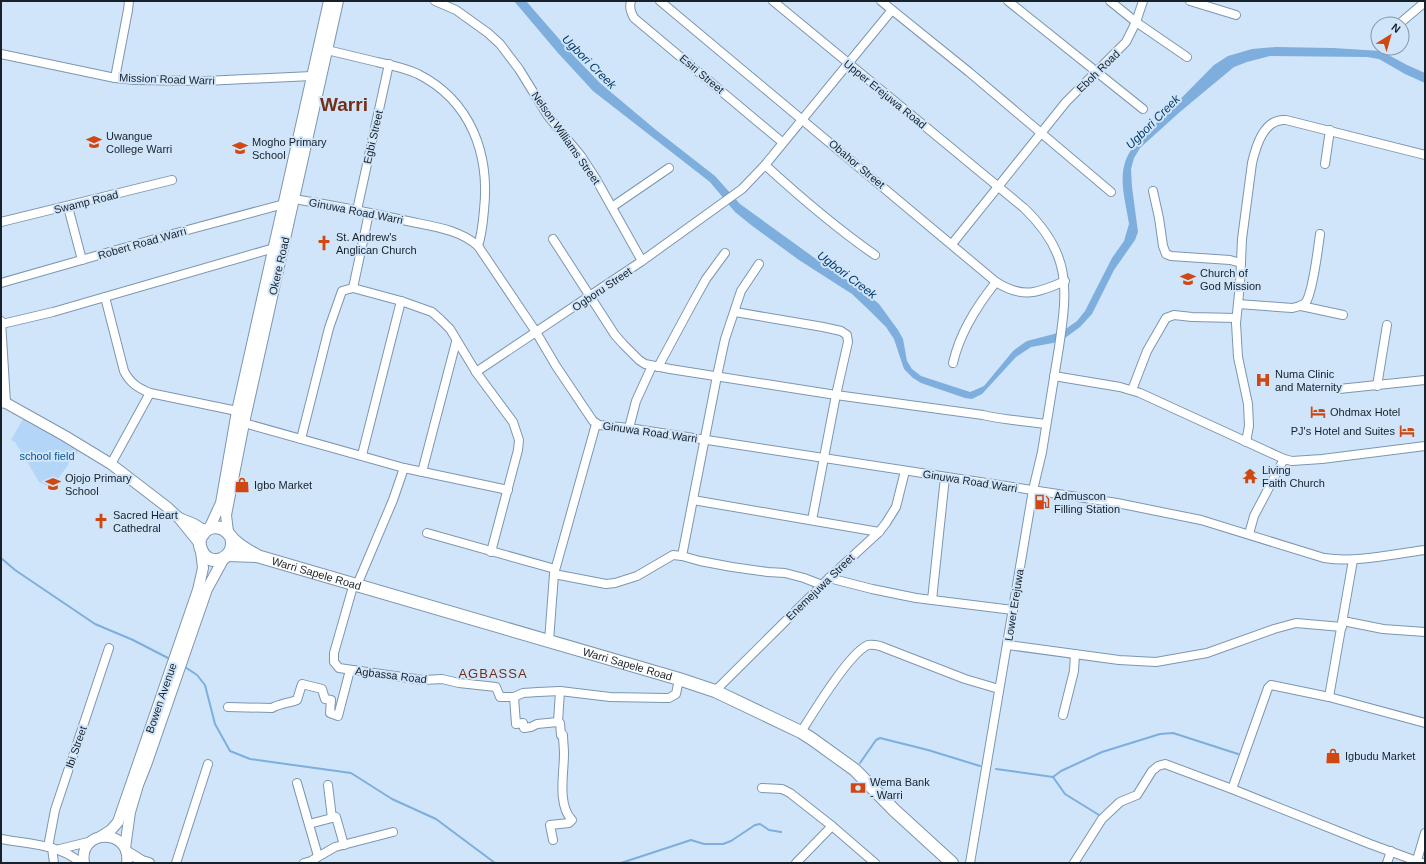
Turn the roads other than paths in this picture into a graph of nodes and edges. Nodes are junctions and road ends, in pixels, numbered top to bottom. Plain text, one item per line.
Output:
1 (129, 1) edge
2 (329, 1) edge
3 (338, 1) edge
4 (435, 1) edge
5 (631, 1) edge
6 (660, 1) edge
7 (881, 1) edge
8 (1008, 1) edge
9 (1110, 1) edge
10 (1143, 1) edge
11 (1190, 1) edge
12 (1425, 2) edge
13 (778, 3) edge
14 (892, 10) junction
15 (1236, 15) dead end
16 (1408, 16) edge
17 (1136, 22) junction
18 (327, 50) junction
19 (1, 54) edge
20 (1187, 57) dead end
21 (389, 64) junction
22 (848, 64) junction
23 (1096, 72) junction
24 (312, 76) junction
25 (114, 78) junction
26 (1143, 109) dead end
27 (802, 119) junction
28 (1330, 130) junction
29 (1041, 133) junction
30 (782, 142) junction
31 (1425, 155) edge
32 (1325, 164) dead end
33 (765, 165) junction
34 (669, 168) dead end
35 (172, 180) dead end
36 (998, 187) junction
37 (1153, 190) dead end
38 (1111, 192) dead end
39 (294, 199) junction
40 (284, 204) junction
41 (68, 207) junction
42 (612, 207) junction
43 (357, 210) junction
44 (369, 213) junction
45 (1, 222) edge
46 (1320, 234) dead end
47 (553, 239) dead end
48 (952, 244) junction
49 (478, 246) junction
50 (274, 248) junction
51 (725, 253) dead end
52 (875, 255) dead end
53 (82, 260) junction
54 (642, 261) junction
55 (1241, 263) junction
56 (759, 264) dead end
57 (1065, 281) junction
58 (996, 282) junction
59 (1, 283) edge
60 (353, 288) junction
61 (591, 296) junction
62 (105, 297) junction
63 (401, 301) junction
64 (1238, 304) junction
65 (1301, 306) junction
66 (735, 312) junction
67 (1343, 315) dead end
68 (1236, 318) junction
69 (1, 323) edge
70 (1387, 325) dead end
71 (536, 332) junction
72 (456, 342) junction
73 (953, 363) dead end
74 (655, 367) junction
75 (476, 372) junction
76 (717, 376) junction
77 (1054, 376) junction
78 (1425, 380) edge
79 (1377, 386) junction
80 (1339, 389) dead end
81 (1132, 390) junction
82 (150, 393) junction
83 (836, 395) junction
84 (4, 403) edge
85 (237, 412) junction
86 (244, 424) junction
87 (596, 424) junction
88 (1046, 424) junction
89 (629, 428) junction
90 (301, 439) junction
91 (704, 440) junction
92 (1246, 442) junction
93 (1425, 446) edge
94 (362, 455) junction
95 (824, 458) junction
96 (1284, 459) junction
97 (111, 464) junction
98 (404, 468) junction
99 (905, 471) junction
100 (422, 472) junction
101 (945, 477) junction
102 (508, 490) junction
103 (1033, 490) junction
104 (693, 500) junction
105 (179, 518) junction
106 (812, 520) junction
107 (207, 530) junction
108 (879, 532) junction
109 (427, 533) dead end
110 (1249, 534) junction
111 (229, 535) junction
112 (200, 548) junction
113 (1425, 550) edge
114 (491, 552) junction
115 (226, 556) junction
116 (257, 556) junction
117 (682, 556) junction
118 (1353, 560) junction
119 (555, 571) junction
120 (829, 578) junction
121 (356, 584) junction
122 (822, 585) junction
123 (932, 600) junction
124 (1013, 610) junction
125 (1342, 624) junction
126 (1425, 632) edge
127 (549, 642) junction
128 (1008, 645) junction
129 (109, 648) dead end
130 (1075, 654) junction
131 (350, 670) junction
132 (679, 679) junction
133 (999, 689) junction
134 (560, 691) junction
135 (715, 691) junction
136 (514, 697) junction
137 (1329, 698) junction
138 (228, 707) dead end
139 (1062, 715) dead end
140 (558, 722) junction
141 (1425, 723) edge
142 (801, 732) junction
143 (208, 764) dead end
144 (297, 783) dead end
145 (328, 784) dead end
146 (762, 788) dead end
147 (1232, 789) junction
148 (332, 818) junction
149 (309, 824) junction
150 (832, 826) junction
151 (393, 832) dead end
152 (1425, 833) edge
153 (1, 839) edge
154 (96, 839) junction
155 (553, 840) dead end
156 (344, 845) junction
157 (53, 848) junction
158 (126, 850) junction
159 (1391, 851) junction
160 (318, 856) junction
161 (1420, 862) edge
162 (54, 863) edge
163 (83, 863) edge
164 (127, 863) edge
165 (149, 863) edge
166 (176, 863) edge
167 (304, 863) edge
168 (796, 863) edge
169 (875, 863) edge
170 (952, 863) edge
171 (970, 863) edge
172 (1074, 863) edge
173 (1387, 863) edge

1 - 25 street
2 - 24 main road, Okere Road
3 - 18 main road, Okere Road
4 - 42 street, Nelson Williams Street
5 - 30 street, Esiri Street
6 - 27 street, Obahor Street
7 - 14 street
8 - 23 street
9 - 17 street
10 - 17 street, Eboh Road
11 - 15 street
12 - 16 street
13 - 22 street, Upper Erejuwa Road
14 - 22 street, Ogboru Street
14 - 29 street
17 - 20 street
17 - 23 street, Eboh Road
18 - 21 street
18 - 39 main road, Okere Road
19 - 25 street, Mission Road Warri
21 - 43 street, Egbi Street
21 - 49 street
22 - 27 street, Ogboru Street
22 - 36 street, Upper Erejuwa Road
23 - 26 street
23 - 29 street, Eboh Road
24 - 25 street, Mission Road Warri
24 - 40 main road, Okere Road
27 - 30 street, Ogboru Street
27 - 48 street, Obahor Street
28 - 31 street
28 - 32 street
28 - 55 street
29 - 36 street, Eboh Road
29 - 38 street
30 - 33 street, Ogboru Street
33 - 52 street
33 - 54 street, Ogboru Street
34 - 42 street
35 - 41 street, Swamp Road
36 - 48 street, Eboh Road
36 - 57 street, Upper Erejuwa Road
37 - 55 street
39 - 43 street, Ginuwa Road Warri
39 - 86 main road, Okere Road
40 - 50 main road, Okere Road
40 - 53 street, Robert Road Warri
41 - 45 street, Swamp Road
41 - 53 street
42 - 54 street, Nelson Williams Street
43 - 44 street, Ginuwa Road Warri
44 - 49 street, Ginuwa Road Warri
44 - 60 street
46 - 65 street
47 - 61 street
48 - 58 street, Obahor Street
49 - 71 street, Ginuwa Road Warri
50 - 62 street
50 - 85 main road, Okere Road
51 - 74 street
53 - 59 street, Robert Road Warri
54 - 61 street, Ogboru Street
55 - 64 street
56 - 66 street
57 - 58 street, Obahor Street
57 - 77 street, Lower Erejuwa
58 - 73 street
60 - 63 street
60 - 90 street
61 - 71 street, Ogboru Street
61 - 74 street
62 - 69 street
62 - 82 street
63 - 72 street
63 - 94 street
64 - 65 street
64 - 68 street
65 - 67 street
66 - 76 street
66 - 83 street
68 - 81 street
68 - 92 street
69 - 84 street
70 - 79 street
71 - 75 street, Ogboru Street
71 - 87 street, Ginuwa Road Warri
72 - 75 street
72 - 100 street
74 - 76 street
74 - 89 street
75 - 102 street
76 - 83 street
76 - 91 street
77 - 81 street
77 - 88 street, Lower Erejuwa
78 - 79 street
79 - 80 street
81 - 92 street
82 - 85 street
82 - 97 street
83 - 88 street
83 - 95 street
84 - 97 main road
85 - 107 main road, Okere Road
86 - 90 street
86 - 111 main road, Okere Road
87 - 89 street, Ginuwa Road Warri
87 - 119 street
88 - 103 street, Lower Erejuwa
89 - 91 street, Ginuwa Road Warri
90 - 94 street
91 - 95 street, Ginuwa Road Warri
91 - 104 street
92 - 96 street
93 - 96 street
94 - 98 street
95 - 99 street, Ginuwa Road Warri
95 - 106 street
96 - 110 street
97 - 105 main road
98 - 100 street
98 - 121 street
99 - 101 street, Ginuwa Road Warri
99 - 108 street, Enemejuwa Street
100 - 102 street
101 - 103 street, Ginuwa Road Warri
101 - 123 street
102 - 114 street
103 - 110 street, Ginuwa Road Warri
103 - 124 street, Lower Erejuwa
104 - 106 street
104 - 117 street
105 - 107 main road
105 - 112 main road
106 - 108 street
107 - 111 highway
107 - 112 highway
108 - 120 street, Enemejuwa Street
109 - 114 street
110 - 118 street, Ginuwa Road Warri
111 - 115 highway
111 - 116 highway, Warri Sapele Road
112 - 115 highway
112 - 154 main road, Bowen Avenue
113 - 118 street, Ginuwa Road Warri
114 - 119 street
115 - 116 highway, Warri Sapele Road
115 - 158 main road, Bowen Avenue
116 - 121 highway, Warri Sapele Road
117 - 119 street
117 - 122 street
118 - 125 street
119 - 127 street
120 - 122 street, Enemejuwa Street
120 - 123 street
121 - 127 highway, Warri Sapele Road
121 - 131 street, Agbassa Road
122 - 135 street, Enemejuwa Street
123 - 124 street
124 - 128 street, Lower Erejuwa
125 - 126 street
125 - 130 street
125 - 137 street
127 - 132 highway, Warri Sapele Road
128 - 130 street
128 - 133 street, Lower Erejuwa
129 - 157 street, Ibi Street
130 - 139 street
131 - 136 street, Agbassa Road
131 - 138 street
132 - 134 street
132 - 135 highway, Warri Sapele Road
133 - 142 street
133 - 171 street, Lower Erejuwa
134 - 136 street
134 - 140 street
135 - 142 highway, Warri Sapele Road
136 - 140 street
137 - 141 street
137 - 147 street
140 - 155 street
142 - 170 highway, Warri Sapele Road
143 - 166 street
144 - 149 street
145 - 148 street
146 - 150 street
147 - 159 street
147 - 172 street
148 - 149 street
148 - 156 street
149 - 160 street
150 - 168 street
150 - 169 street
151 - 156 street
152 - 161 street
153 - 157 street
154 - 157 street
154 - 158 main road
154 - 163 main road
156 - 160 street
157 - 162 street, Ibi Street
157 - 163 street
158 - 164 main road, Bowen Avenue
158 - 165 main road
159 - 161 street
159 - 173 street
160 - 167 street

